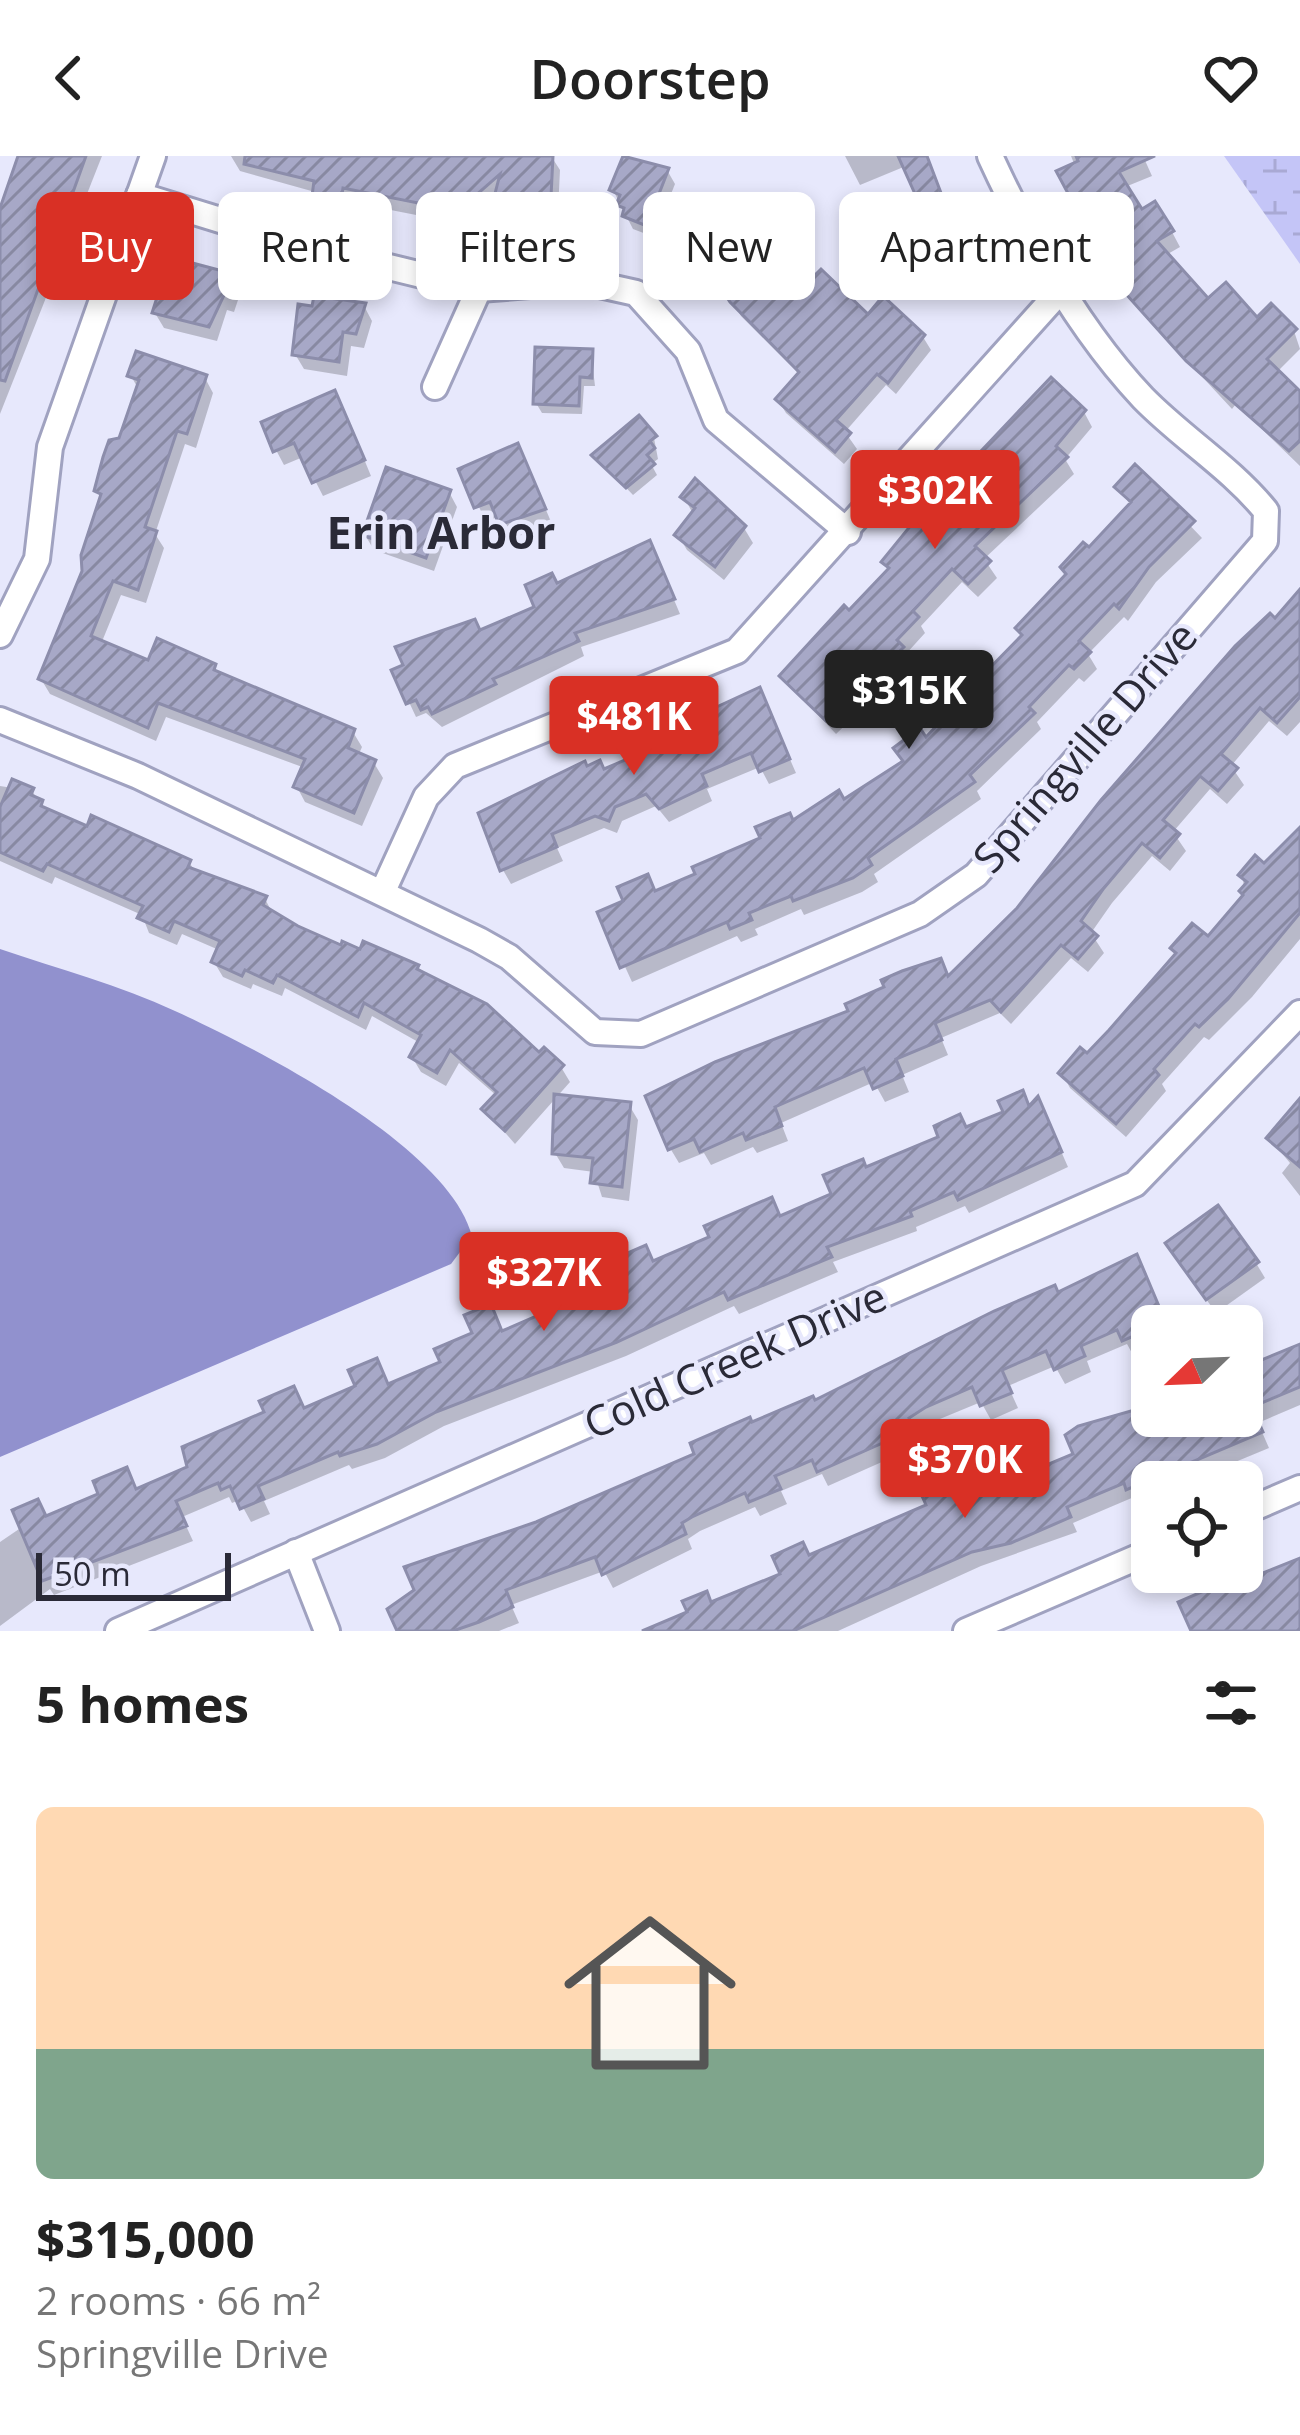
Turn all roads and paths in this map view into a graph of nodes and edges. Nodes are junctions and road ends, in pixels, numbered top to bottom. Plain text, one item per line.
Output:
1 (153, 156) edge
2 (990, 156) edge
3 (140, 192) edge
4 (1009, 192) edge
5 (194, 212) edge
6 (416, 274) edge
7 (619, 289) edge
8 (102, 300) edge
9 (474, 300) edge
10 (1052, 300) edge
11 (1069, 300) edge
12 (435, 387) dead end
13 (848, 532) junction
14 (0, 635) edge
15 (0, 720) edge
16 (383, 891) junction
17 (1300, 1013) edge
18 (1300, 1488) edge
19 (1263, 1504) edge
20 (296, 1552) junction
21 (1131, 1560) edge
22 (118, 1631) edge
23 (327, 1631) edge
24 (966, 1631) edge

1 - 3 street
2 - 4 street, Springville Drive
5 - 6 street
7 - 13 street
8 - 14 street
9 - 12 street
10 - 13 street
11 - 16 street, Springville Drive
13 - 16 street
15 - 16 street, Springville Drive
17 - 20 street, Cold Creek Drive
18 - 19 street
20 - 22 street, Cold Creek Drive
20 - 23 street
21 - 24 street

